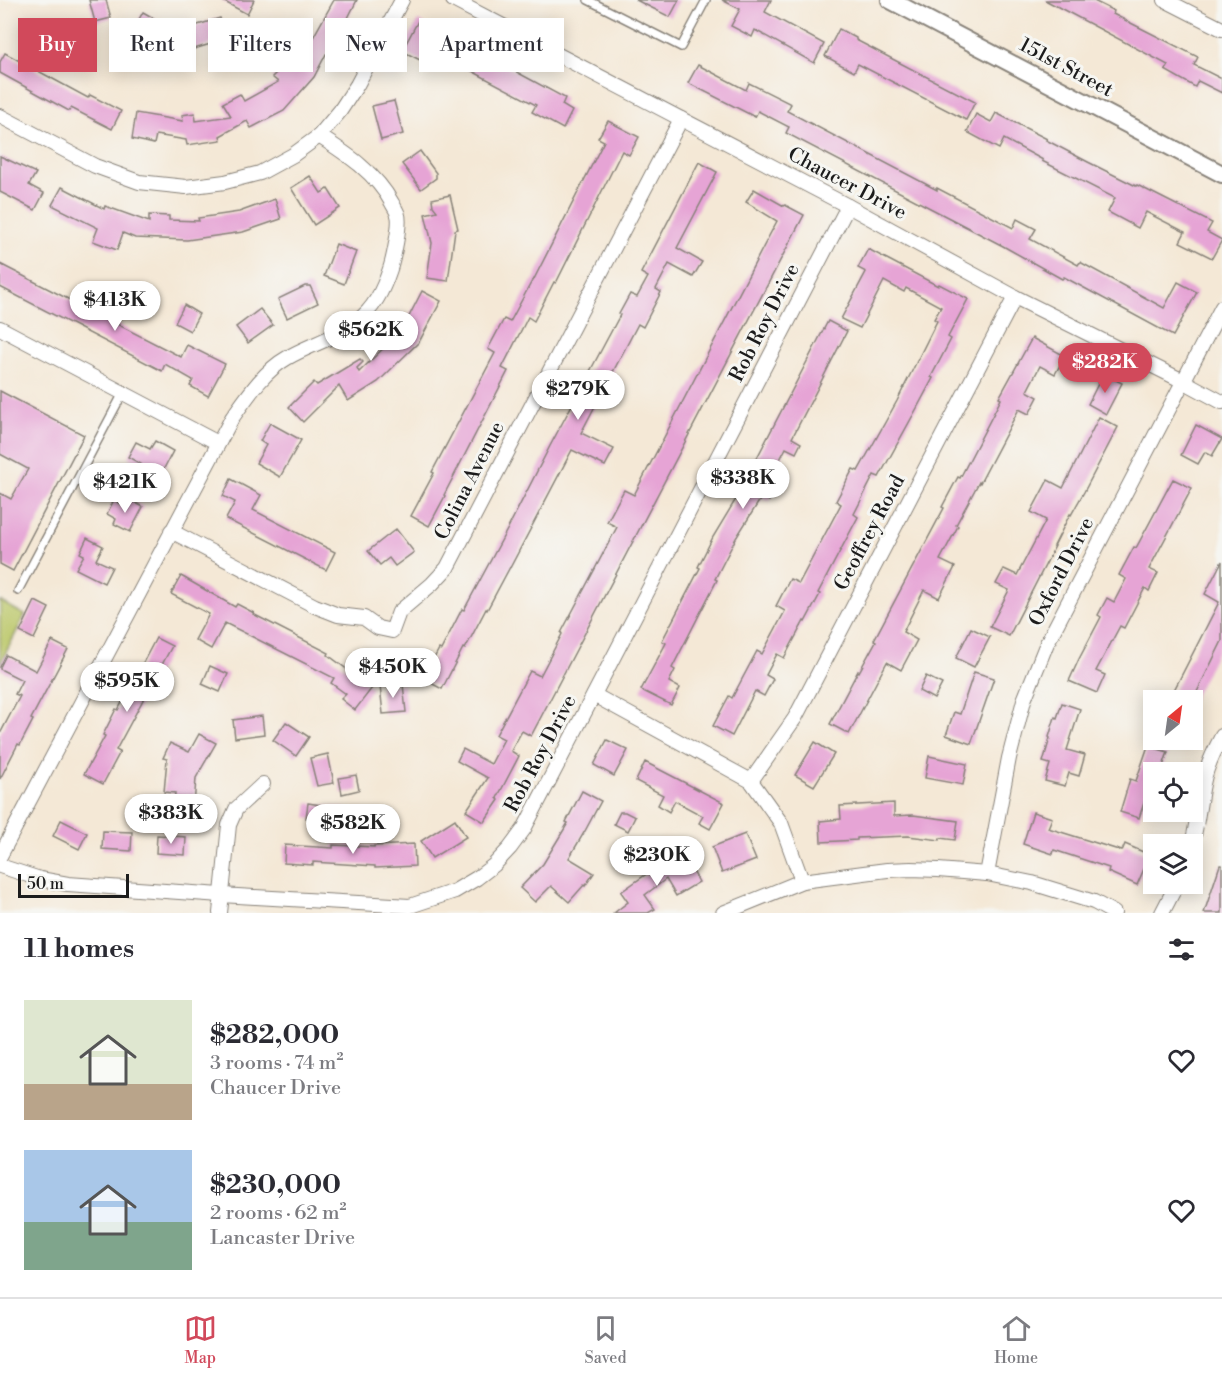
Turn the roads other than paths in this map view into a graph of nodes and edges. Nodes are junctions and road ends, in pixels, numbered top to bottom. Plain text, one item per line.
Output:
1 (402, 0) edge
2 (588, 0) edge
3 (706, 0) edge
4 (890, 0) edge
5 (1165, 0) edge
6 (455, 1) edge
7 (1222, 29) edge
8 (0, 116) edge
9 (681, 119) junction
10 (319, 136) junction
11 (1222, 174) edge
12 (848, 206) junction
13 (1015, 297) junction
14 (1222, 307) edge
15 (0, 328) edge
16 (1183, 381) junction
17 (123, 393) junction
18 (1222, 402) edge
19 (218, 443) junction
20 (171, 531) junction
21 (18, 591) dead end
22 (594, 695) junction
23 (1222, 736) edge
24 (752, 781) junction
25 (263, 784) dead end
26 (1194, 834) edge
27 (0, 856) edge
28 (0, 866) edge
29 (987, 874) junction
30 (802, 881) junction
31 (1172, 894) edge
32 (221, 895) junction
33 (410, 909) edge
34 (220, 913) edge
35 (723, 913) edge
36 (1114, 913) edge
37 (1162, 913) edge

1 - 10 street
2 - 3 lane
4 - 11 street, 151st Street
5 - 7 street
6 - 9 street, Chaucer Drive
8 - 10 street
9 - 12 street, Chaucer Drive
9 - 20 street, Colina Avenue
10 - 19 street
12 - 13 street, Chaucer Drive
12 - 22 street, Rob Roy Drive
13 - 16 street, Chaucer Drive
13 - 24 street, Geoffrey Road
14 - 16 street, Oxford Drive
15 - 17 street
16 - 18 street, Chaucer Drive
16 - 29 street, Oxford Drive
17 - 19 street
17 - 21 lane
19 - 20 street
20 - 27 street
22 - 24 street
22 - 33 street, Rob Roy Drive
23 - 26 street
24 - 30 street
25 - 32 street
28 - 32 street, Rob Roy Drive
29 - 30 street
29 - 36 street
30 - 35 street
31 - 37 street
32 - 33 street, Rob Roy Drive
32 - 34 street

